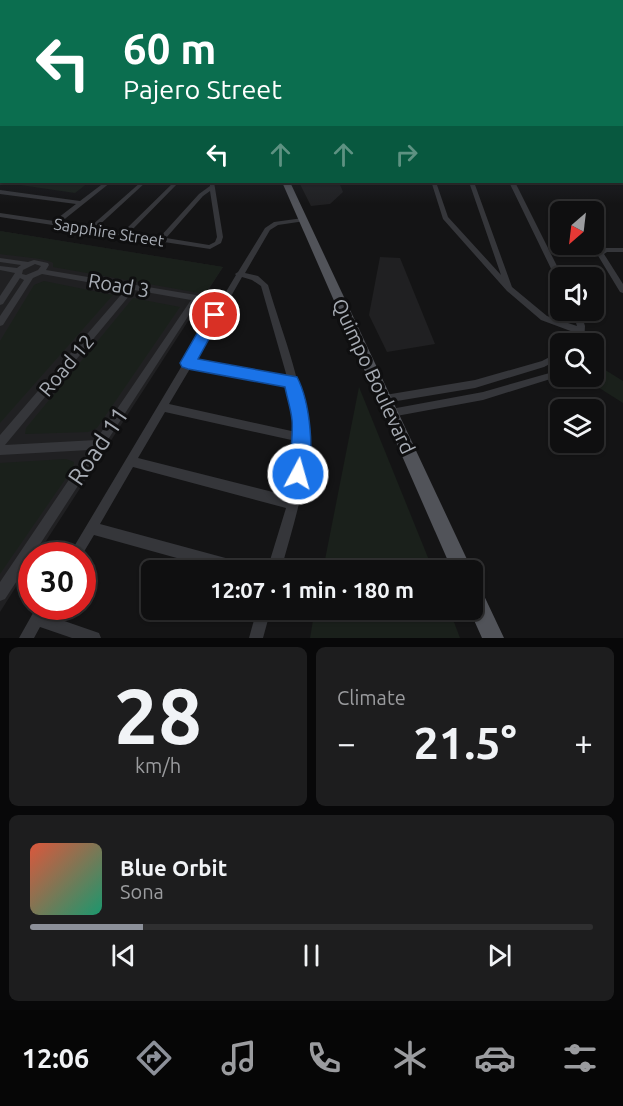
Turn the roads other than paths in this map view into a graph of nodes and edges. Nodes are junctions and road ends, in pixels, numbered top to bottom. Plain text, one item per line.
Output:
1 (107, 183) edge
2 (143, 183) edge
3 (176, 183) edge
4 (286, 183) edge
5 (434, 183) edge
6 (472, 183) edge
7 (512, 183) edge
8 (213, 184) edge
9 (0, 192) edge
10 (81, 203) junction
11 (0, 215) edge
12 (303, 220) junction
13 (56, 224) junction
14 (91, 229) junction
15 (124, 234) junction
16 (161, 240) junction
17 (623, 250) edge
18 (0, 260) edge
19 (26, 264) junction
20 (554, 267) edge
21 (0, 268) edge
22 (41, 272) junction
23 (18, 273) junction
24 (239, 274) junction
25 (30, 277) junction
26 (132, 287) junction
27 (510, 289) junction
28 (623, 290) edge
29 (196, 298) joint
30 (0, 302) edge
31 (0, 323) edge
32 (569, 333) edge
33 (550, 360) edge
34 (188, 363) junction
35 (529, 368) junction
36 (550, 375) edge
37 (539, 379) junction
38 (291, 382) junction
39 (388, 406) junction
40 (162, 407) junction
41 (302, 438) junction
42 (0, 443) edge
43 (98, 446) junction
44 (0, 450) edge
45 (130, 462) junction
46 (291, 503) junction
47 (91, 528) junction
48 (83, 542) edge
49 (208, 560) edge
50 (277, 560) edge
51 (457, 560) edge
52 (0, 594) edge
53 (483, 616) edge
54 (36, 620) edge
55 (40, 620) edge
56 (261, 620) edge
57 (26, 638) edge
58 (94, 638) edge
59 (256, 638) edge
60 (493, 638) edge

1 - 10 street
2 - 14 street
3 - 15 street
4 - 12 main road, Quimpo Boulevard
5 - 27 street
6 - 27 street
7 - 20 street
8 - 16 street
8 - 16 street, Sapphire Street
9 - 10 street
10 - 13 street
11 - 13 street, Sapphire Street
12 - 24 street
12 - 39 main road, Quimpo Boulevard
13 - 14 street, Sapphire Street
14 - 15 street, Sapphire Street
15 - 16 street, Sapphire Street
17 - 28 street
18 - 19 street
19 - 22 street, Road 3
19 - 23 street
21 - 23 street
22 - 25 street
22 - 26 street, Road 3
23 - 25 street
23 - 30 street
24 - 34 street
24 - 38 street
25 - 31 street
26 - 29 street, Road 3
26 - 42 street, Road 12
27 - 32 street
29 - 43 street, Road 11
33 - 35 street
34 - 38 street
34 - 40 street
35 - 37 street
35 - 39 street
36 - 37 street
37 - 39 street
38 - 41 street
39 - 51 main road, Quimpo Boulevard
40 - 41 street
40 - 45 street
41 - 46 street
43 - 44 street
43 - 52 street, Road 11
45 - 46 street
45 - 47 street
46 - 50 street
47 - 48 street
47 - 49 street
53 - 60 main road
54 - 57 street
55 - 58 street
56 - 59 street

